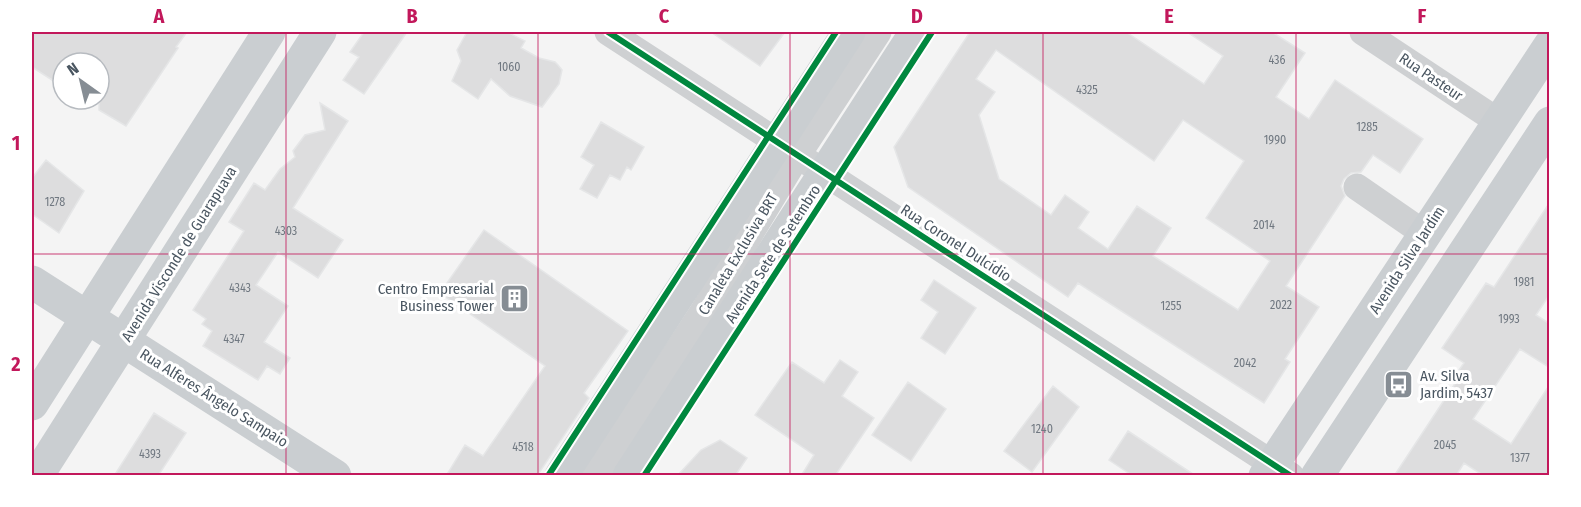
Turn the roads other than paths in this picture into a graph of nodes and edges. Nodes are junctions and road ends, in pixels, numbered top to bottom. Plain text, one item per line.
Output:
1 (269, 32) edge
2 (320, 32) edge
3 (608, 32) edge
4 (849, 32) edge
5 (878, 32) edge
6 (916, 32) edge
7 (1363, 32) edge
8 (1550, 45) edge
9 (1498, 122) junction
10 (204, 134) junction
11 (1544, 142) edge
12 (787, 148) junction
13 (825, 172) junction
14 (221, 187) junction
15 (1357, 187) dead end
16 (1425, 234) junction
17 (32, 282) edge
18 (87, 317) junction
19 (123, 340) junction
20 (32, 404) edge
21 (1277, 472) edge
22 (37, 476) edge
23 (335, 476) edge
24 (561, 476) edge
25 (595, 476) edge
26 (629, 476) edge
27 (1317, 476) edge

1 - 10 main road
2 - 14 main road, Avenida Visconde de Guarapuava
3 - 12 street, Rua Coronel Dulcídio
4 - 12 main road
5 - 12 street, Canaleta Exclusiva BRT
6 - 13 main road, Avenida Sete de Setembro
7 - 9 street, Rua Pasteur
8 - 9 main road, Avenida Silva Jardim
9 - 16 main road, Avenida Silva Jardim
10 - 14 main road
10 - 18 main road
11 - 27 main road
12 - 13 street, Rua Coronel Dulcídio
12 - 24 main road
12 - 25 street, Canaleta Exclusiva BRT
13 - 21 street, Rua Coronel Dulcídio
13 - 26 main road, Avenida Sete de Setembro
14 - 19 main road, Avenida Visconde de Guarapuava
15 - 16 street
16 - 21 main road, Avenida Silva Jardim
17 - 18 main road, Rua Alferes Ângelo Sampaio
18 - 19 main road, Rua Alferes Ângelo Sampaio
18 - 20 main road
19 - 22 main road, Avenida Visconde de Guarapuava
19 - 23 main road, Rua Alferes Ângelo Sampaio

